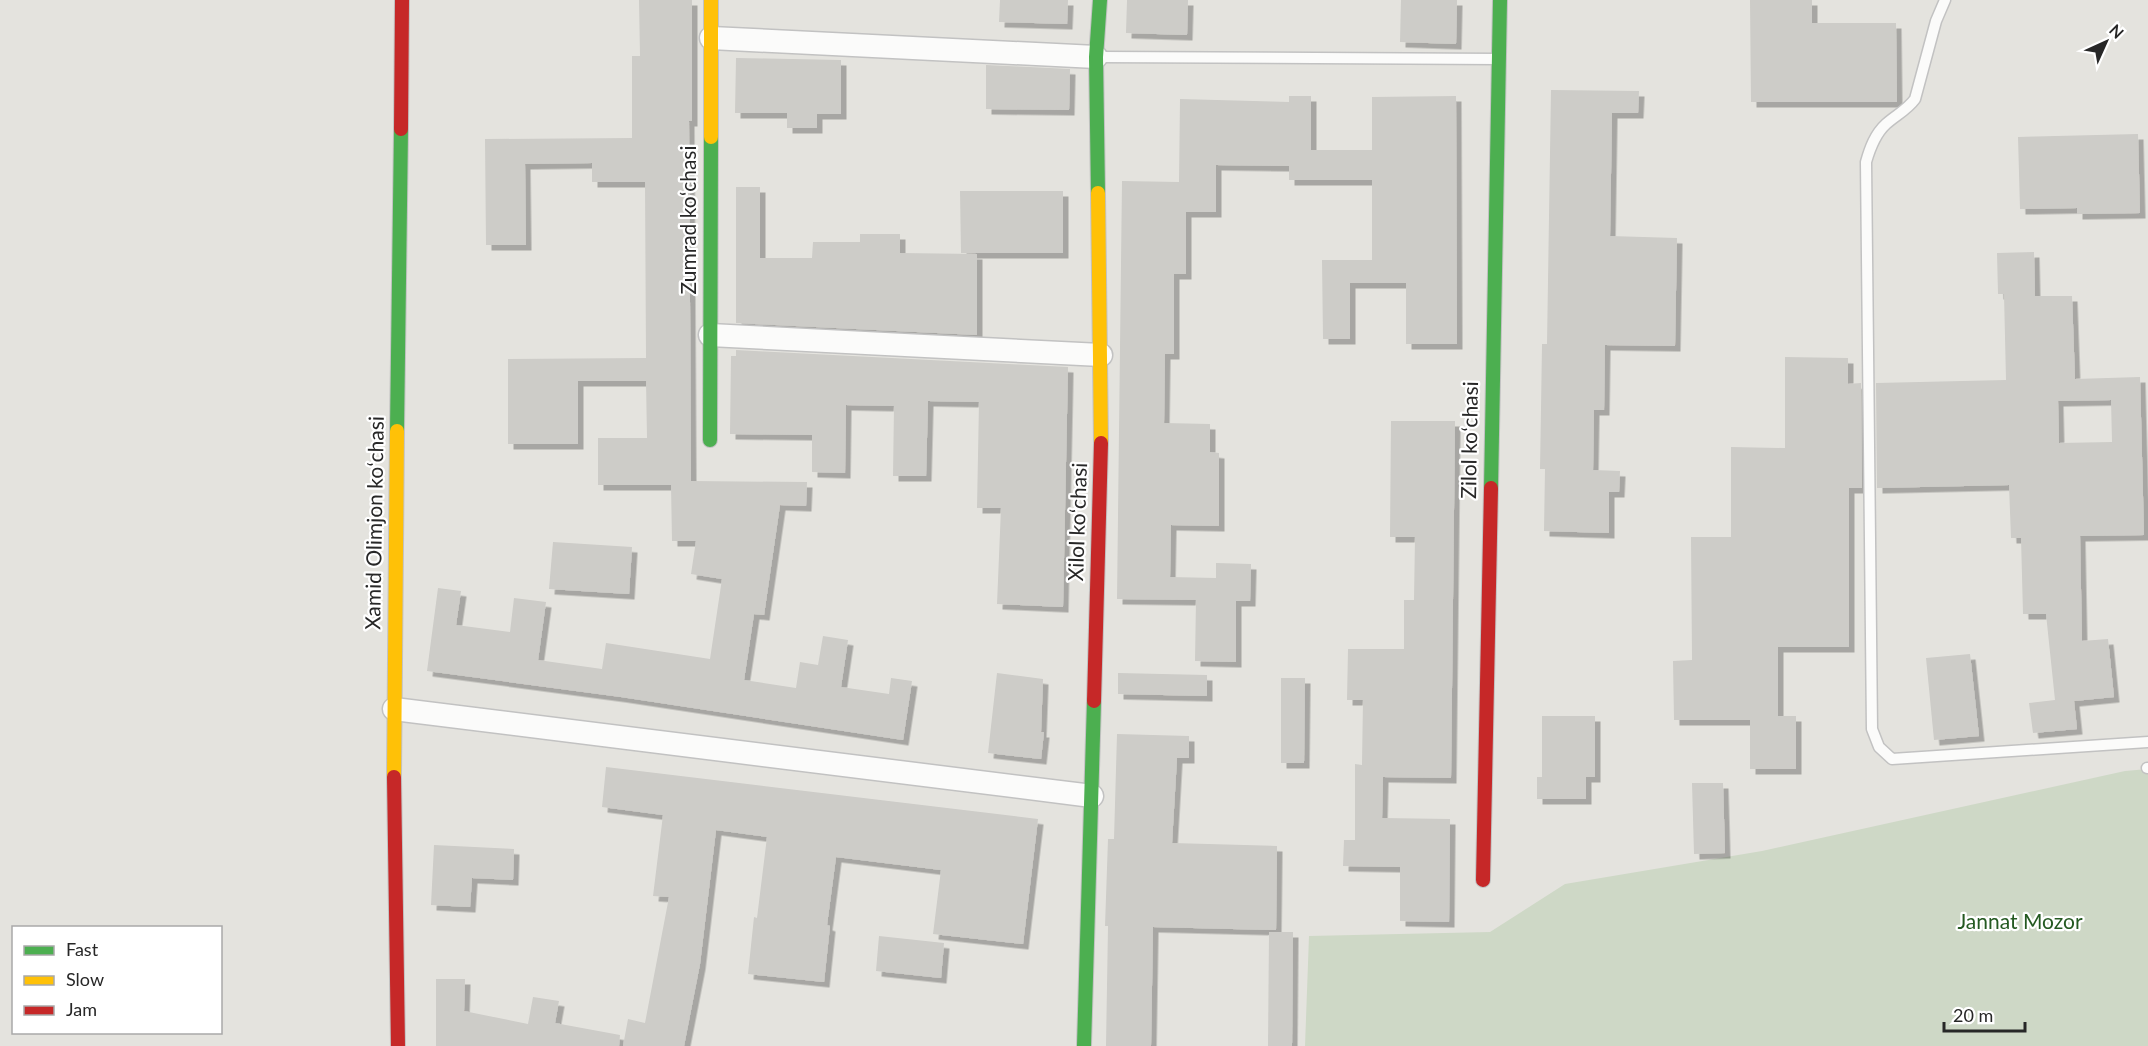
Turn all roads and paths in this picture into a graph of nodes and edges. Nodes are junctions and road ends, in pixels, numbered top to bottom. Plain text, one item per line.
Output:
1 (402, 0) edge
2 (711, 0) edge
3 (1100, 0) edge
4 (1500, 0) edge
5 (1945, 0) edge
6 (711, 38) junction
7 (1096, 57) junction
8 (1498, 60) junction
9 (710, 334) junction
10 (1101, 355) junction
11 (710, 440) dead end
12 (394, 709) junction
13 (2148, 742) edge
14 (1092, 796) junction
15 (1484, 880) dead end
16 (398, 1046) edge
17 (1084, 1046) edge

1 - 12 street, Xamid Olimjon koʻchasi
2 - 6 street, Zumrad koʻchasi
3 - 7 street, Xilol koʻchasi
4 - 8 street, Zilol koʻchasi
5 - 13 lane
6 - 7 street
6 - 9 street, Zumrad koʻchasi
7 - 8 lane
7 - 10 street, Xilol koʻchasi
8 - 15 street, Zilol koʻchasi
9 - 10 street
9 - 11 street, Zumrad koʻchasi
10 - 14 street, Xilol koʻchasi
12 - 14 street
12 - 16 street, Xamid Olimjon koʻchasi
14 - 17 street, Xilol koʻchasi

